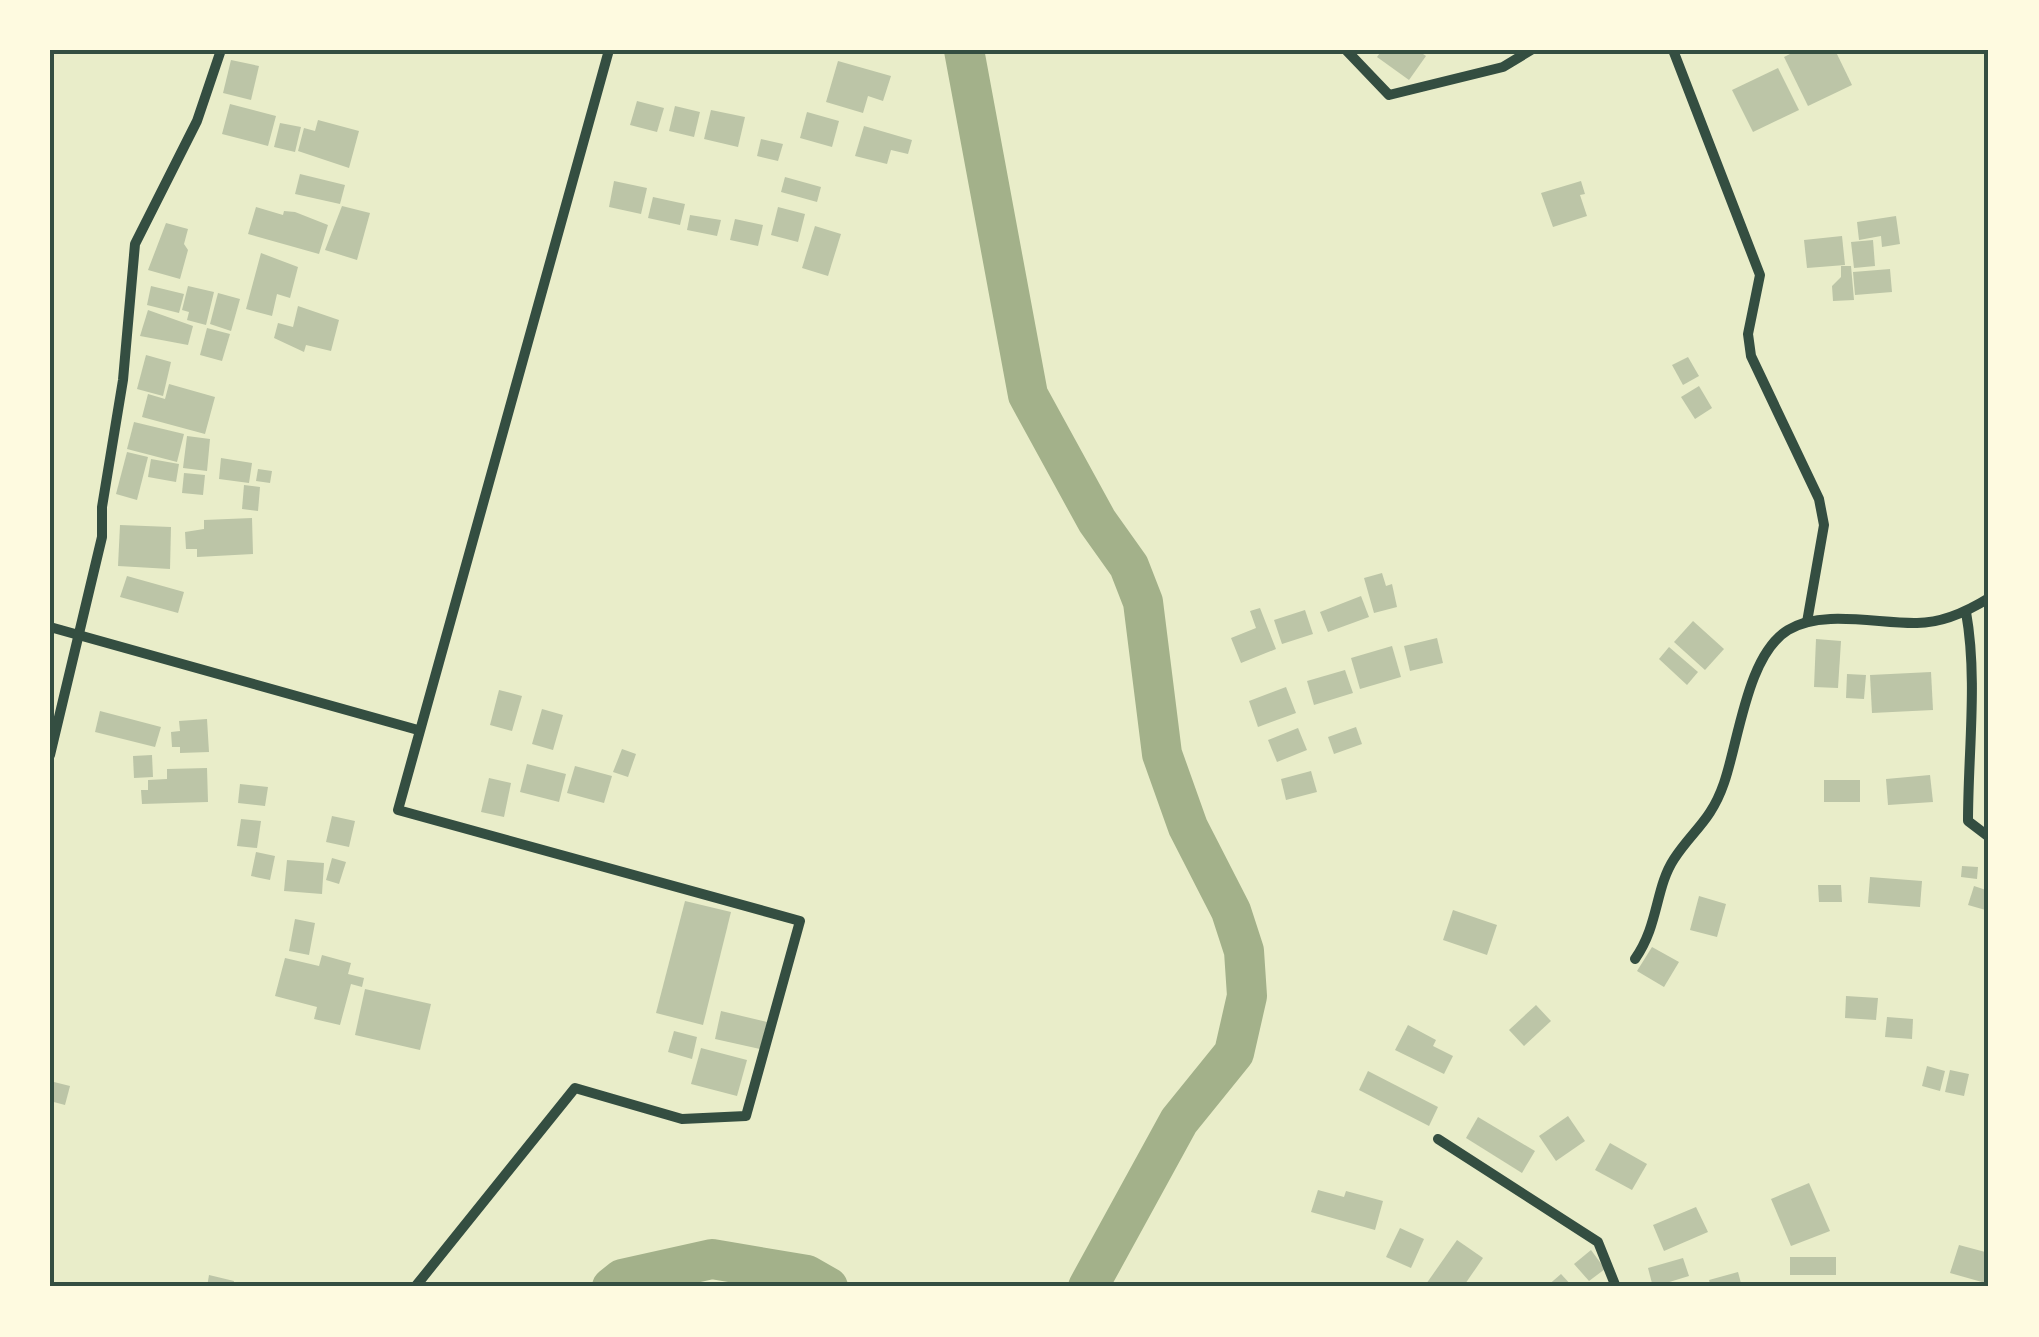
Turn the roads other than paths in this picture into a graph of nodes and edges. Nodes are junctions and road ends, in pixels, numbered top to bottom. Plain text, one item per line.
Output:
1 (222, 50) edge
2 (609, 50) edge
3 (1346, 50) edge
4 (1531, 50) edge
5 (1673, 50) edge
6 (1989, 598) edge
7 (1966, 612) junction
8 (1807, 622) junction
9 (50, 627) edge
10 (81, 636) junction
11 (418, 730) junction
12 (50, 755) edge
13 (1989, 836) edge
14 (1635, 958) dead end
15 (1438, 1139) dead end
16 (415, 1287) edge
17 (1616, 1287) edge

1 - 10 street
2 - 11 street
3 - 4 street
5 - 8 street
6 - 7 street
7 - 8 street
7 - 13 street
8 - 14 street
9 - 10 street
10 - 11 street
10 - 12 street
11 - 16 street
15 - 17 street

